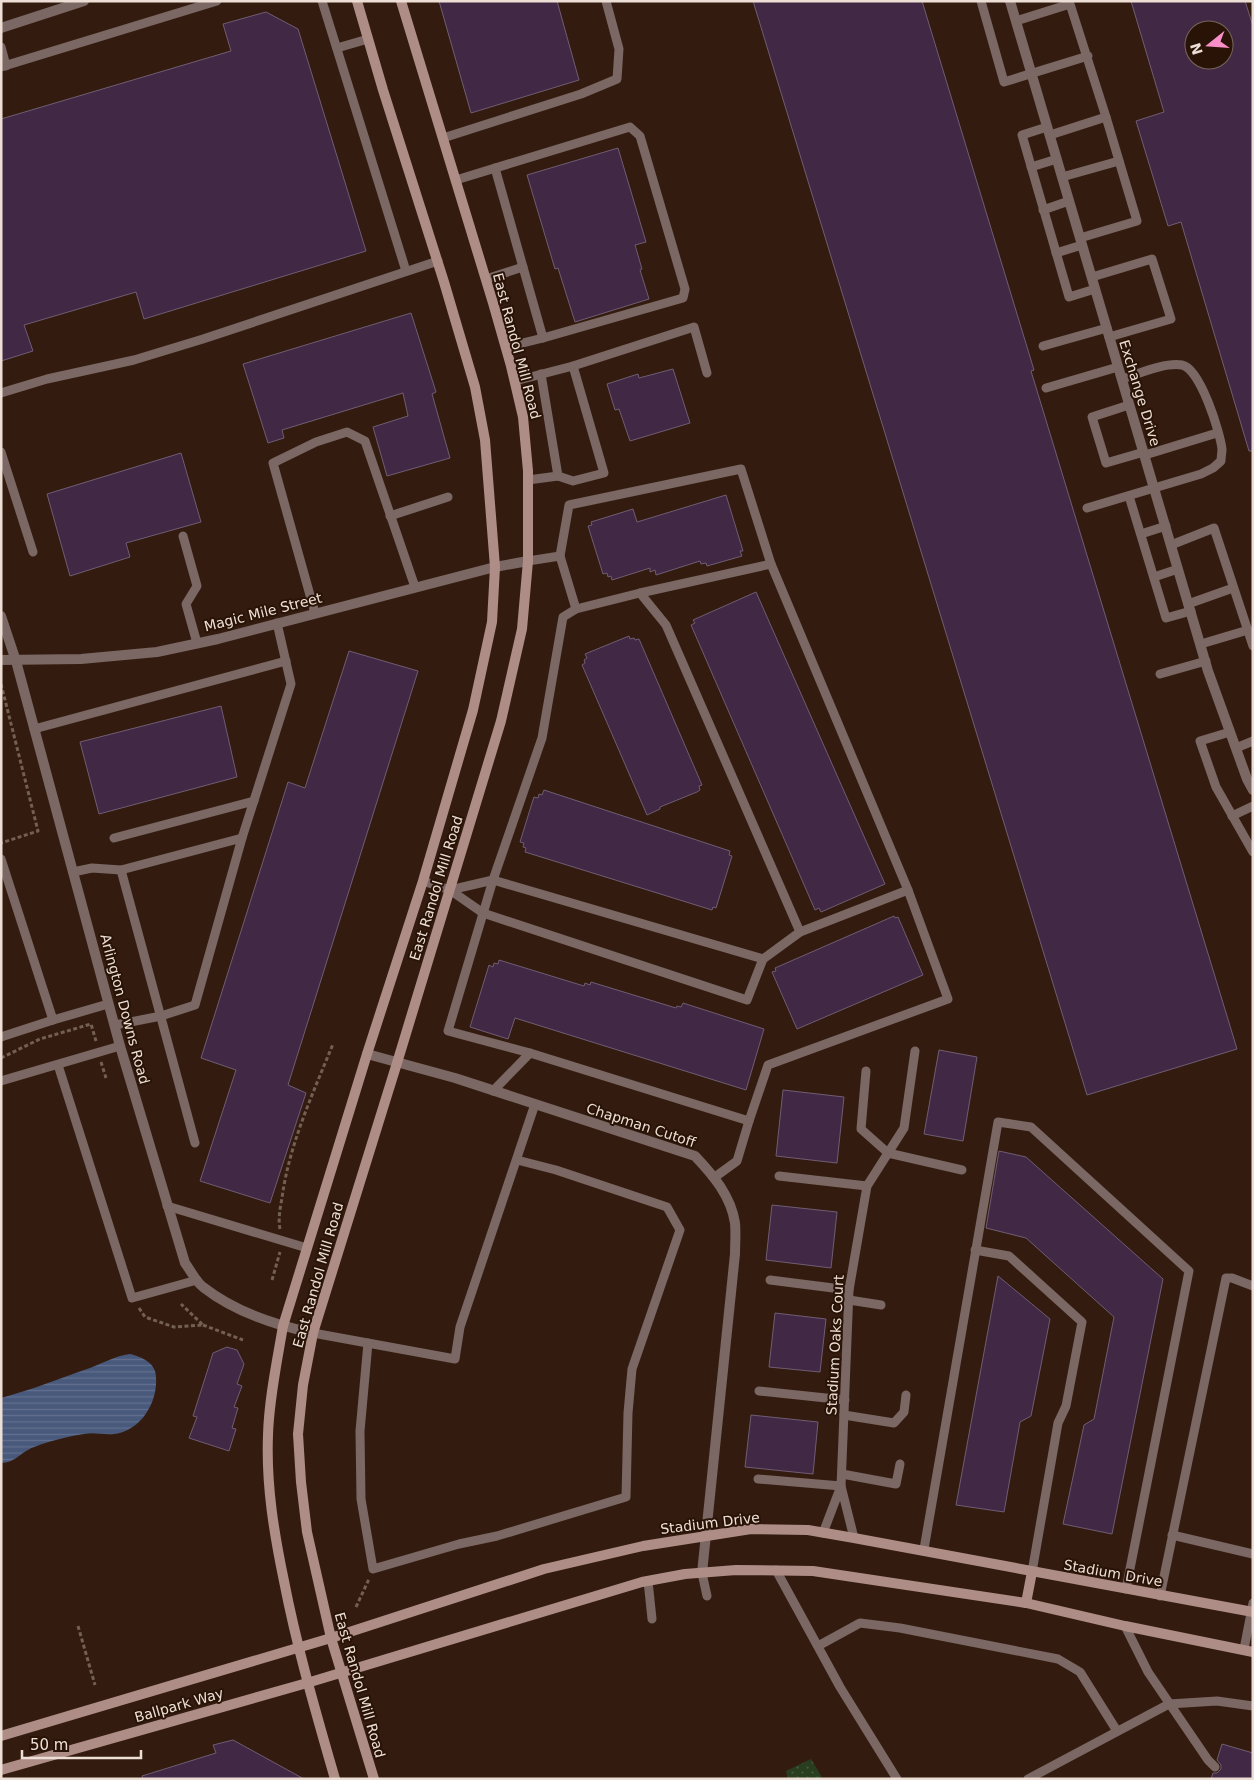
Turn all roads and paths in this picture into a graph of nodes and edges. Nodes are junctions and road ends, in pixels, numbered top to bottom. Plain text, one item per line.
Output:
1 (84, 1) edge
2 (217, 1) edge
3 (322, 1) edge
4 (357, 1) edge
5 (401, 1) edge
6 (606, 1) edge
7 (1010, 1) edge
8 (984, 2) edge
9 (1016, 21) junction
10 (1, 28) edge
11 (368, 39) junction
12 (1, 47) edge
13 (337, 48) junction
14 (1088, 56) junction
15 (4, 67) edge
16 (1031, 73) junction
17 (1106, 117) junction
18 (1048, 131) junction
19 (443, 138) junction
20 (1057, 159) junction
21 (1119, 161) junction
22 (1031, 167) junction
23 (495, 168) junction
24 (1062, 177) junction
25 (456, 180) junction
26 (1069, 201) junction
27 (1043, 210) junction
28 (1081, 241) junction
29 (1056, 253) junction
30 (438, 261) junction
31 (523, 267) junction
32 (406, 271) junction
33 (1092, 277) junction
34 (486, 278) junction
35 (1095, 289) junction
36 (1108, 333) junction
37 (543, 338) junction
38 (1043, 346) dead end
39 (506, 347) junction
40 (573, 366) junction
41 (1118, 367) junction
42 (707, 373) dead end
43 (541, 374) junction
44 (1122, 379) junction
45 (515, 381) junction
46 (1046, 388) dead end
47 (1, 393) edge
48 (1129, 405) junction
49 (1217, 433) junction
50 (1, 452) edge
51 (1144, 454) junction
52 (558, 476) junction
53 (528, 480) junction
54 (1154, 488) junction
55 (1129, 496) junction
56 (448, 497) dead end
57 (1086, 508) dead end
58 (390, 516) junction
59 (1166, 526) junction
60 (1140, 534) junction
61 (183, 536) dead end
62 (1171, 544) junction
63 (33, 552) dead end
64 (560, 556) junction
65 (528, 561) junction
66 (772, 564) junction
67 (495, 567) junction
68 (1178, 569) junction
69 (1154, 576) junction
70 (415, 588) junction
71 (1233, 588) junction
72 (640, 594) junction
73 (1190, 607) junction
74 (576, 609) junction
75 (315, 613) junction
76 (1, 616) edge
77 (277, 623) junction
78 (1248, 630) junction
79 (197, 644) junction
80 (1200, 644) junction
81 (1253, 646) edge
82 (1, 660) edge
83 (16, 661) junction
84 (286, 661) junction
85 (1206, 661) junction
86 (1160, 674) dead end
87 (1, 684) edge
88 (34, 729) junction
89 (1230, 732) junction
90 (1253, 741) edge
91 (1236, 748) junction
92 (1253, 790) edge
93 (254, 801) junction
94 (1253, 806) edge
95 (1232, 816) junction
96 (114, 838) dead end
97 (242, 838) junction
98 (1, 843) edge
99 (1253, 852) edge
100 (1, 859) edge
101 (121, 870) junction
102 (73, 872) junction
103 (493, 880) junction
104 (423, 881) junction
105 (450, 890) junction
106 (908, 890) junction
107 (483, 913) junction
108 (800, 932) junction
109 (763, 959) junction
110 (108, 1004) junction
111 (161, 1016) junction
112 (53, 1020) junction
113 (92, 1024) dead end
114 (115, 1026) junction
115 (1, 1037) edge
116 (333, 1044) dead end
117 (120, 1046) junction
118 (915, 1051) dead end
119 (530, 1053) junction
120 (366, 1054) junction
121 (1, 1058) edge
122 (397, 1063) junction
123 (58, 1065) junction
124 (866, 1071) dead end
125 (1, 1081) edge
126 (493, 1091) junction
127 (535, 1104) junction
128 (749, 1121) junction
129 (195, 1143) dead end
130 (888, 1153) junction
131 (518, 1160) junction
132 (962, 1170) dead end
133 (779, 1176) dead end
134 (715, 1177) junction
135 (867, 1186) junction
136 (167, 1206) junction
137 (283, 1241) junction
138 (307, 1248) junction
139 (975, 1250) junction
140 (197, 1280) junction
141 (272, 1280) dead end
142 (770, 1280) dead end
143 (1253, 1286) edge
144 (849, 1290) junction
145 (132, 1298) junction
146 (849, 1300) junction
147 (181, 1304) dead end
148 (881, 1306) dead end
149 (204, 1325) junction
150 (283, 1326) junction
151 (313, 1332) junction
152 (243, 1340) dead end
153 (368, 1343) junction
154 (759, 1391) dead end
155 (906, 1395) dead end
156 (845, 1400) junction
157 (844, 1415) junction
158 (900, 1464) dead end
159 (842, 1474) junction
160 (758, 1479) dead end
161 (841, 1486) junction
162 (823, 1533) junction
163 (706, 1535) junction
164 (1172, 1536) junction
165 (854, 1538) junction
166 (924, 1549) junction
167 (1253, 1554) edge
168 (373, 1569) junction
169 (776, 1570) junction
170 (1032, 1572) junction
171 (702, 1573) junction
172 (648, 1581) junction
173 (1126, 1589) junction
174 (708, 1596) dead end
175 (1160, 1596) junction
176 (1026, 1603) junction
177 (356, 1607) dead end
178 (1252, 1609) edge
179 (652, 1620) dead end
180 (78, 1626) dead end
181 (1125, 1626) junction
182 (331, 1638) junction
183 (818, 1646) junction
184 (298, 1648) junction
185 (1248, 1650) edge
186 (341, 1673) junction
187 (307, 1683) junction
188 (95, 1685) dead end
189 (1169, 1704) junction
190 (1253, 1706) edge
191 (1117, 1731) junction
192 (1, 1736) edge
193 (1215, 1766) dead end
194 (1, 1770) edge
195 (335, 1779) edge
196 (374, 1779) edge
197 (898, 1779) edge
198 (1028, 1779) edge

1 - 10 street
2 - 15 lane
3 - 13 lane
4 - 11 main road, East Randol Mill Road
5 - 19 main road, East Randol Mill Road
6 - 19 lane
7 - 9 street, Exchange Drive
8 - 16 lane
9 - 14 lane
9 - 16 street, Exchange Drive
11 - 13 lane
11 - 30 main road, East Randol Mill Road
12 - 15 lane
13 - 32 lane
14 - 16 lane
14 - 17 lane
16 - 18 street, Exchange Drive
17 - 18 lane
17 - 21 lane
18 - 20 street, Exchange Drive
18 - 22 lane
19 - 25 main road, East Randol Mill Road
20 - 22 lane
20 - 24 street, Exchange Drive
21 - 24 lane
21 - 28 lane
22 - 27 lane
23 - 25 lane
23 - 31 lane
23 - 37 lane
24 - 26 street, Exchange Drive
25 - 34 main road, East Randol Mill Road
26 - 27 lane
26 - 28 street, Exchange Drive
27 - 29 lane
28 - 29 lane
28 - 33 street, Exchange Drive
29 - 35 lane
30 - 32 lane
30 - 67 main road, East Randol Mill Road
31 - 34 lane
31 - 37 lane
32 - 47 lane
33 - 35 street, Exchange Drive
33 - 36 lane
34 - 39 main road, East Randol Mill Road
35 - 36 street, Exchange Drive
36 - 38 lane
36 - 41 street, Exchange Drive
37 - 39 lane
39 - 45 main road, East Randol Mill Road
40 - 42 lane
40 - 43 lane
40 - 52 lane
41 - 44 street, Exchange Drive
41 - 46 lane
43 - 45 lane
43 - 52 lane
44 - 48 street, Exchange Drive
44 - 49 lane
45 - 53 main road, East Randol Mill Road
48 - 51 street, Exchange Drive
48 - 51 lane
49 - 51 lane
49 - 54 lane
50 - 63 lane
51 - 54 street, Exchange Drive
52 - 53 lane
53 - 65 main road, East Randol Mill Road
54 - 55 lane
54 - 59 street, Exchange Drive
55 - 57 lane
55 - 60 lane
56 - 58 lane
58 - 70 lane
58 - 75 lane
59 - 60 lane
59 - 62 street, Exchange Drive
60 - 69 lane
61 - 79 lane
62 - 68 street, Exchange Drive
62 - 71 lane
64 - 65 lane
64 - 66 lane
64 - 74 lane
65 - 67 street, Magic Mile Street
65 - 105 main road, East Randol Mill Road
66 - 72 lane
66 - 106 lane
67 - 70 street, Magic Mile Street
67 - 104 main road, East Randol Mill Road
68 - 69 lane
68 - 73 street, Exchange Drive
69 - 73 lane
70 - 75 street, Magic Mile Street
71 - 73 lane
71 - 78 lane
72 - 74 lane
72 - 108 lane
73 - 80 street, Exchange Drive
74 - 103 lane
75 - 77 street, Magic Mile Street
76 - 83 street, Arlington Downs Road
77 - 79 street, Magic Mile Street
77 - 84 lane
78 - 80 lane
78 - 81 lane
79 - 83 street, Magic Mile Street
80 - 85 street, Exchange Drive
82 - 83 street, Magic Mile Street
83 - 88 street, Arlington Downs Road
84 - 88 lane
84 - 93 lane
85 - 86 lane
85 - 89 street, Exchange Drive
87 - 98 path
88 - 102 street, Arlington Downs Road
89 - 91 street, Exchange Drive
89 - 95 lane
90 - 91 lane
91 - 92 street, Exchange Drive
93 - 96 lane
93 - 97 lane
94 - 95 lane
95 - 99 lane
97 - 101 lane
97 - 111 lane
100 - 112 lane
101 - 102 lane
101 - 111 lane
102 - 110 street, Arlington Downs Road
103 - 105 lane
103 - 107 lane
103 - 109 lane
104 - 105 lane
104 - 120 main road, East Randol Mill Road
105 - 107 lane
105 - 122 main road, East Randol Mill Road
106 - 108 lane
106 - 128 lane
107 - 109 lane
107 - 119 lane
108 - 109 lane
110 - 112 lane
110 - 114 street, Arlington Downs Road
111 - 114 lane
111 - 129 lane
112 - 115 lane
113 - 121 path
114 - 117 street, Arlington Downs Road
116 - 137 path
117 - 123 lane
117 - 136 street, Arlington Downs Road
118 - 130 lane, Stadium Oaks Court
119 - 126 lane
119 - 128 lane
120 - 122 street, Chapman Cutoff
120 - 138 main road, East Randol Mill Road
122 - 126 street, Chapman Cutoff
122 - 151 main road, East Randol Mill Road
123 - 125 lane
123 - 145 lane
124 - 130 lane
126 - 127 street, Chapman Cutoff
127 - 131 lane
127 - 134 street, Chapman Cutoff
128 - 134 lane
130 - 132 lane
130 - 135 lane, Stadium Oaks Court
131 - 153 lane
131 - 168 lane
133 - 135 lane
134 - 163 street, Chapman Cutoff
135 - 144 lane, Stadium Oaks Court
136 - 137 lane
136 - 140 street, Arlington Downs Road
137 - 138 lane
137 - 141 path
138 - 150 main road, East Randol Mill Road
139 - 166 lane
139 - 170 lane
139 - 173 lane
140 - 145 lane
140 - 150 street, Arlington Downs Road
142 - 144 lane
143 - 164 lane
144 - 146 lane, Stadium Oaks Court
145 - 149 path
146 - 148 lane
146 - 156 lane, Stadium Oaks Court
147 - 149 path
149 - 152 path
150 - 151 street, Arlington Downs Road
150 - 184 main road, East Randol Mill Road
151 - 153 lane
151 - 182 main road, East Randol Mill Road
153 - 168 lane
154 - 156 lane
155 - 157 lane
156 - 157 lane, Stadium Oaks Court
157 - 159 lane, Stadium Oaks Court
158 - 159 lane
159 - 161 lane, Stadium Oaks Court
160 - 161 lane
161 - 162 lane, Stadium Oaks Court
161 - 165 lane, Stadium Oaks Court
162 - 163 main road, Stadium Drive
162 - 165 main road, Stadium Drive
163 - 171 street, Chapman Cutoff
163 - 182 main road, Stadium Drive
164 - 167 lane
164 - 175 lane
165 - 166 main road, Stadium Drive
166 - 170 main road, Stadium Drive
168 - 177 path
169 - 171 main road
169 - 176 main road
169 - 183 lane
170 - 173 main road, Stadium Drive
170 - 176 main road
171 - 172 main road
171 - 174 lane
172 - 179 lane
172 - 186 main road
173 - 175 main road, Stadium Drive
175 - 178 main road, Stadium Drive
176 - 181 main road
178 - 185 lane
180 - 188 path
181 - 185 main road
181 - 189 lane
182 - 184 main road, Stadium Drive
182 - 186 main road, East Randol Mill Road
183 - 191 lane
183 - 197 lane
184 - 187 main road, East Randol Mill Road
184 - 192 main road, Ballpark Way
186 - 187 main road
186 - 196 main road, East Randol Mill Road
187 - 194 main road, Ballpark Way
187 - 195 main road, East Randol Mill Road
189 - 190 lane
189 - 191 lane
189 - 193 lane
191 - 198 lane

